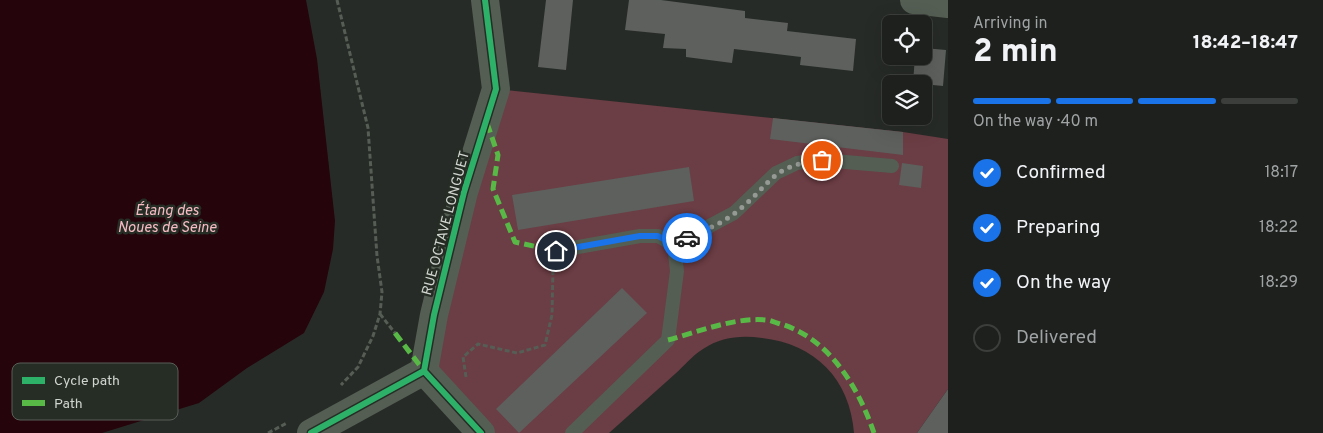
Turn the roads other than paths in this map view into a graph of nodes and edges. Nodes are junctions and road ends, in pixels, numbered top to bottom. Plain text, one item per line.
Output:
1 (485, 0) edge
2 (914, 0) edge
3 (948, 4) edge
4 (892, 166) dead end
5 (674, 245) junction
6 (556, 251) road end
7 (424, 372) junction
8 (301, 427) edge
9 (481, 433) edge
10 (572, 433) edge

1 - 7 street, RUE OCTAVE LONGUET
2 - 3 street
4 - 5 lane
5 - 6 lane
5 - 10 lane
7 - 8 street
7 - 9 street

